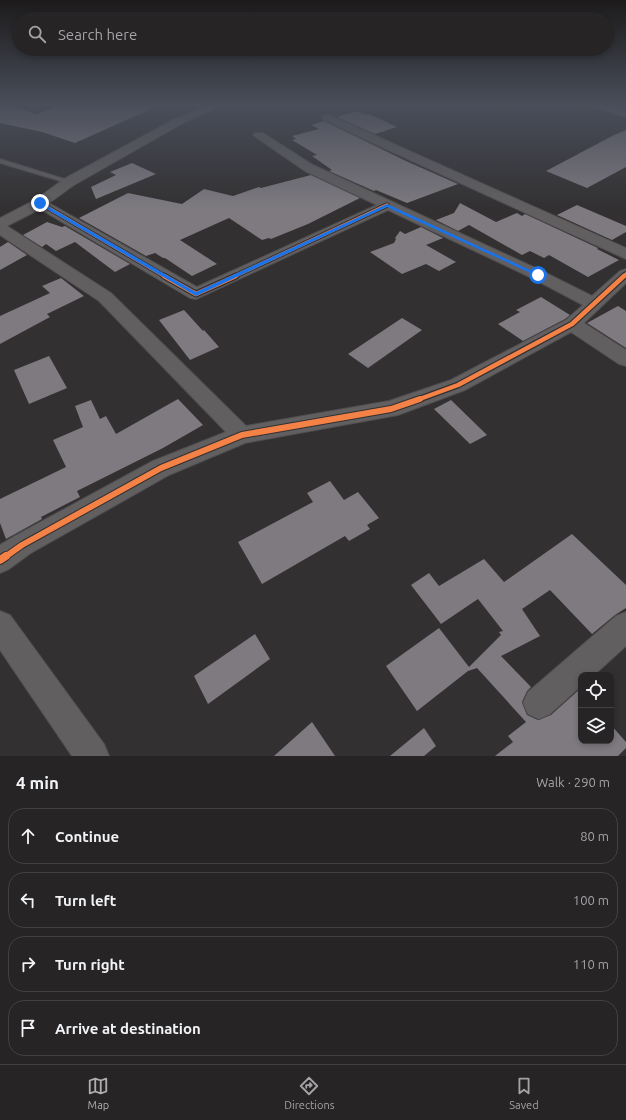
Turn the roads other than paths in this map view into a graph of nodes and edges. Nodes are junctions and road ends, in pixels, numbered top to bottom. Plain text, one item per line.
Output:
1 (146, 139) edge
2 (265, 139) edge
3 (371, 139) edge
4 (0, 161) edge
5 (69, 182) junction
6 (40, 203) junction
7 (387, 205) junction
8 (0, 224) edge
9 (0, 228) edge
10 (626, 254) edge
11 (626, 274) edge
12 (595, 304) junction
13 (572, 324) junction
14 (626, 359) edge
15 (242, 435) junction
16 (0, 560) edge
17 (0, 625) edge
18 (626, 626) edge
19 (539, 703) dead end
20 (92, 756) edge

1 - 5 street
2 - 7 street
3 - 10 street
4 - 5 lane
5 - 6 street
6 - 7 street
6 - 8 street
7 - 12 street
9 - 15 street
11 - 12 street
12 - 13 street
13 - 14 street
13 - 15 street
15 - 16 street
17 - 20 street
18 - 19 street

